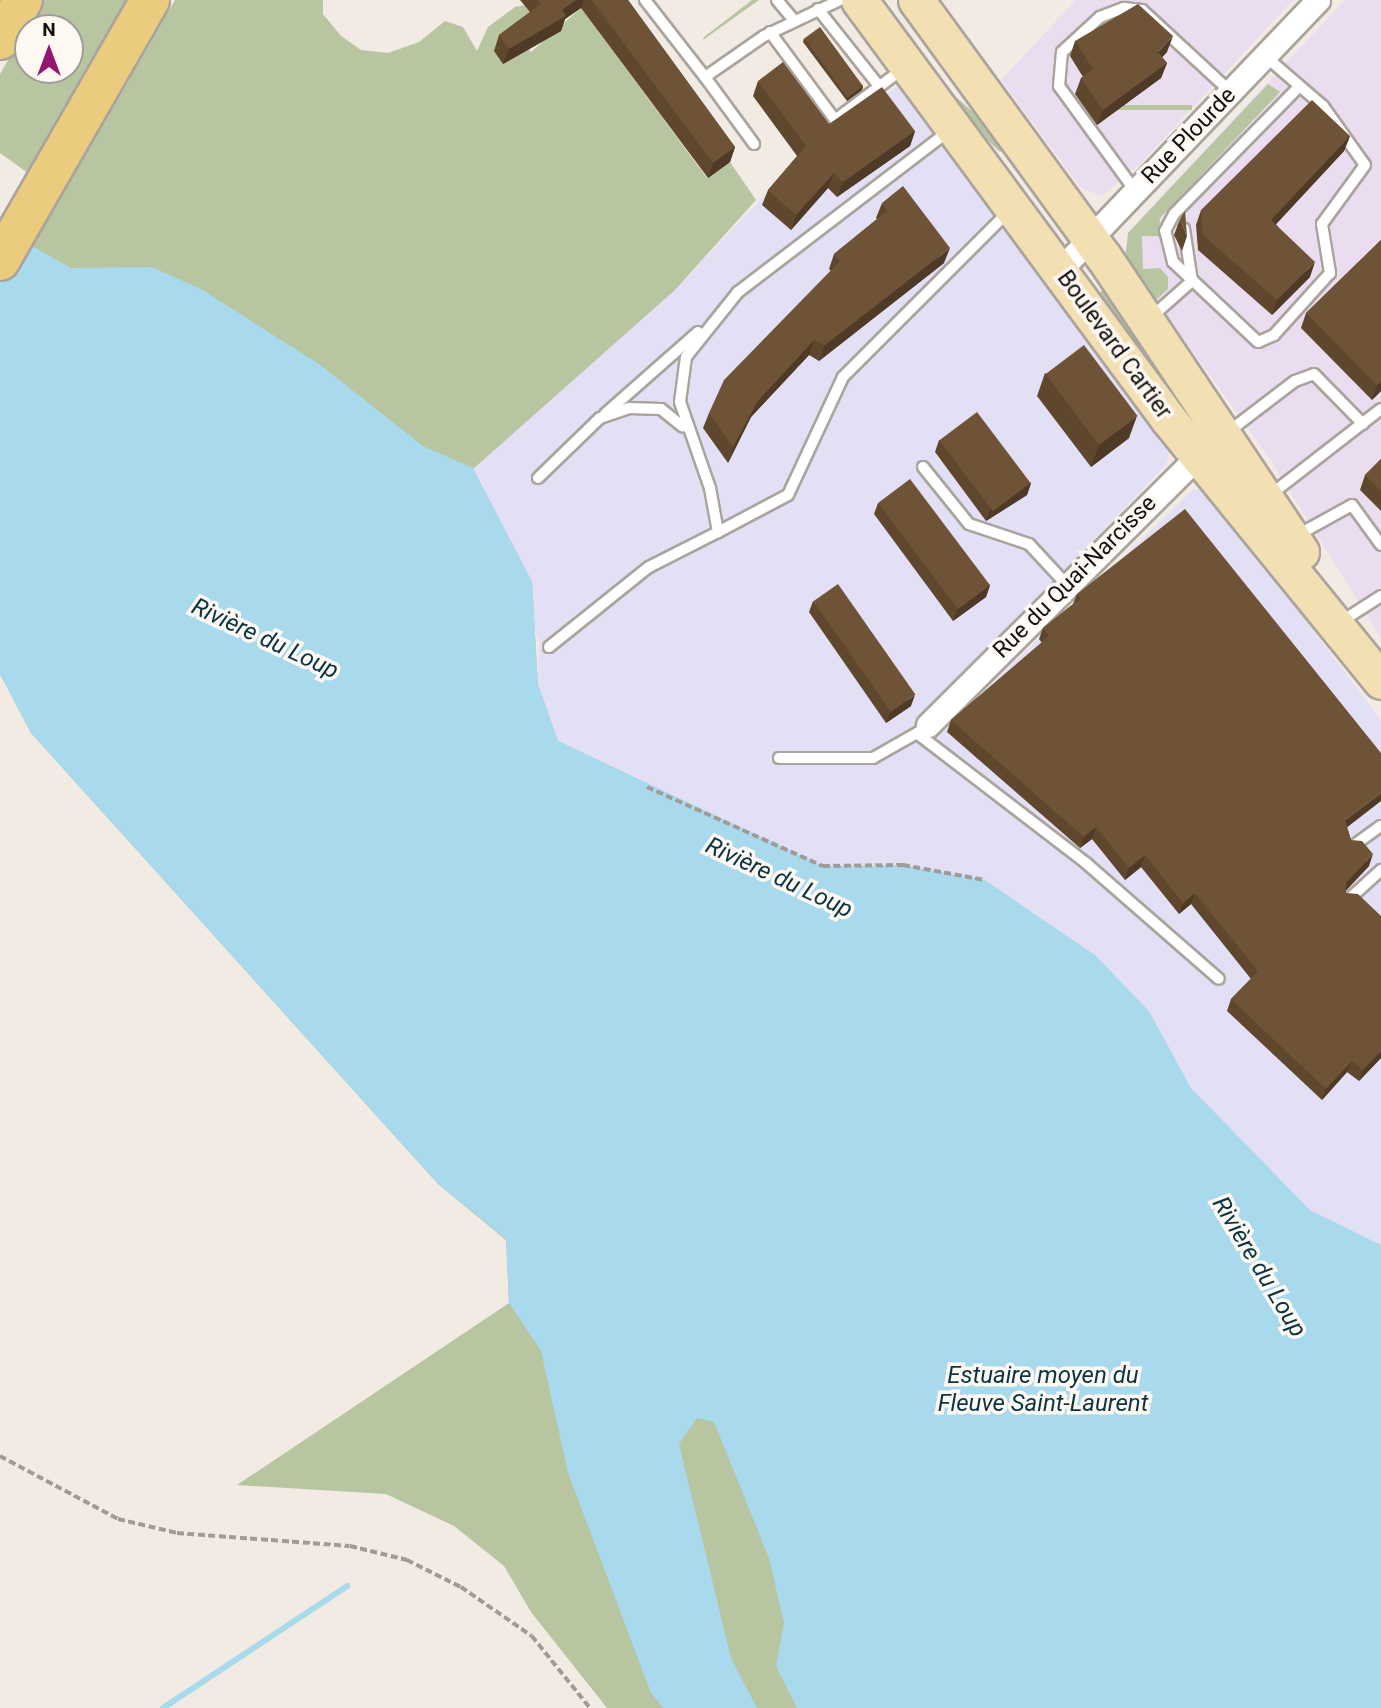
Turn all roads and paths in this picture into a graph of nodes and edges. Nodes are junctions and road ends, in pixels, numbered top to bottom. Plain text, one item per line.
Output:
1 (23, 0) edge
2 (150, 0) edge
3 (645, 0) edge
4 (777, 0) edge
5 (916, 0) edge
6 (1318, 0) edge
7 (864, 3) edge
8 (818, 9) junction
9 (794, 20) junction
10 (770, 32) junction
11 (0, 40) edge
12 (1265, 56) junction
13 (907, 66) junction
14 (705, 77) junction
15 (878, 86) junction
16 (1299, 87) junction
17 (1231, 92) junction
18 (953, 128) junction
19 (754, 144) dead end
20 (1136, 192) junction
21 (1186, 202) junction
22 (1012, 207) junction
23 (1091, 239) junction
24 (0, 261) edge
25 (1059, 271) junction
26 (1192, 281) junction
27 (1147, 321) junction
28 (708, 323) junction
29 (1381, 409) edge
30 (600, 418) junction
31 (1363, 424) junction
32 (686, 432) junction
33 (1225, 435) junction
34 (1196, 454) junction
35 (923, 467) dead end
36 (538, 478) dead end
37 (1255, 505) junction
38 (718, 533) junction
39 (1284, 545) junction
40 (1381, 545) edge
41 (1068, 585) junction
42 (1381, 596) edge
43 (1340, 623) junction
44 (549, 647) dead end
45 (1381, 678) edge
46 (923, 729) junction
47 (779, 758) dead end
48 (647, 787) dead end
49 (1381, 826) edge
50 (1353, 846) edge
51 (1381, 870) edge
52 (985, 880) dead end
53 (1348, 900) edge
54 (1219, 979) dead end
55 (0, 1456) edge
56 (590, 1708) edge

1 - 11 highway
2 - 24 highway
3 - 14 lane
4 - 9 lane
5 - 23 main road, Boulevard Cartier
6 - 12 street, Rue Plourde
7 - 8 lane
7 - 13 main road, Boulevard Cartier
8 - 9 lane
8 - 15 lane
9 - 10 lane
10 - 14 lane
10 - 15 lane
12 - 16 lane
12 - 17 street, Rue Plourde
13 - 15 lane
13 - 18 main road, Boulevard Cartier
14 - 19 lane
16 - 21 lane
16 - 26 lane
17 - 20 street, Rue Plourde
17 - 20 lane
18 - 22 main road, Boulevard Cartier
18 - 28 lane
20 - 23 street, Rue Plourde
21 - 26 lane
21 - 26 lane
22 - 25 main road, Boulevard Cartier
22 - 38 lane
23 - 25 street, Rue Plourde
23 - 27 main road, Boulevard Cartier
25 - 34 main road, Boulevard Cartier
26 - 27 lane
27 - 33 main road, Boulevard Cartier
28 - 30 lane
28 - 32 lane
29 - 31 lane
30 - 32 lane
30 - 36 lane
31 - 33 lane
31 - 37 lane
32 - 38 lane
33 - 34 street, Rue du Quai-Narcisse
33 - 37 main road, Boulevard Cartier
34 - 37 main road, Boulevard Cartier
34 - 41 street, Rue du Quai-Narcisse
35 - 41 lane
37 - 39 main road, Boulevard Cartier
38 - 44 lane
39 - 40 lane
39 - 43 main road, Boulevard Cartier
41 - 46 street, Rue du Quai-Narcisse
42 - 43 lane
43 - 45 main road, Boulevard Cartier
46 - 47 lane
46 - 54 lane
48 - 52 path
49 - 50 lane
51 - 53 lane
55 - 56 path

